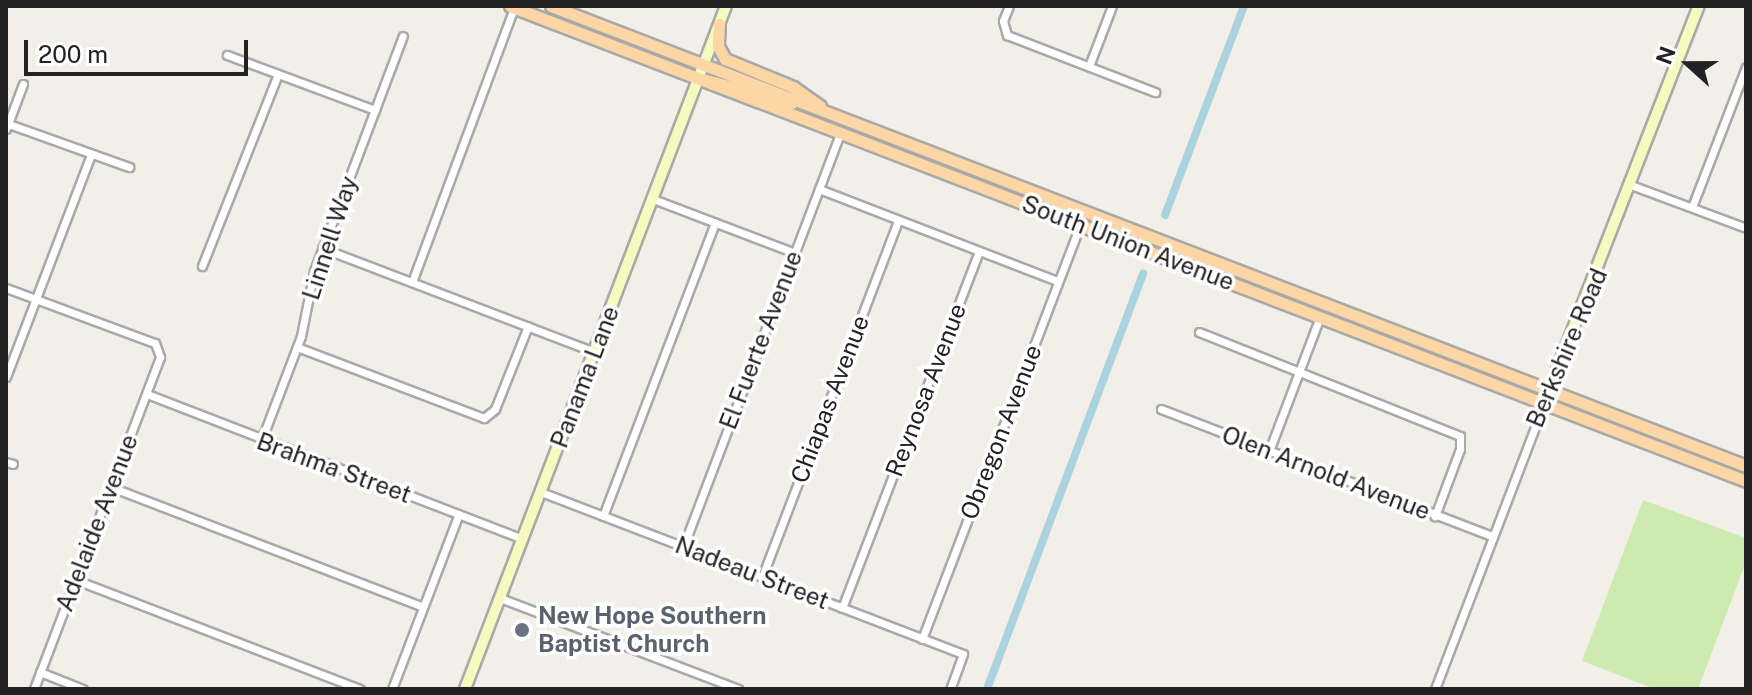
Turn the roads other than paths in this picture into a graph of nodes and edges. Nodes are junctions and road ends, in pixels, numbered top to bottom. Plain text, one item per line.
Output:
1 (551, 6) edge
2 (726, 6) edge
3 (1009, 6) edge
4 (1112, 6) edge
5 (1699, 6) edge
6 (512, 7) edge
7 (719, 24) junction
8 (403, 36) dead end
9 (619, 50) junction
10 (227, 55) dead end
11 (704, 65) junction
12 (1089, 66) junction
13 (1746, 67) edge
14 (278, 74) junction
15 (698, 80) junction
16 (23, 84) dead end
17 (1155, 92) dead end
18 (801, 102) junction
19 (375, 110) junction
20 (826, 112) junction
21 (786, 113) junction
22 (7, 125) edge
23 (862, 126) junction
24 (840, 133) junction
25 (91, 154) junction
26 (129, 167) dead end
27 (1631, 185) junction
28 (819, 189) junction
29 (653, 199) junction
30 (1692, 207) junction
31 (898, 221) junction
32 (715, 223) junction
33 (1080, 225) junction
34 (1746, 228) edge
35 (322, 248) junction
36 (979, 251) junction
37 (795, 253) junction
38 (202, 266) dead end
39 (1058, 281) junction
40 (412, 282) junction
41 (6, 288) edge
42 (35, 299) junction
43 (1320, 317) junction
44 (528, 326) junction
45 (1199, 332) dead end
46 (297, 347) junction
47 (594, 352) junction
48 (1299, 371) junction
49 (6, 377) edge
50 (1549, 390) junction
51 (147, 394) junction
52 (1542, 403) junction
53 (1161, 409) dead end
54 (261, 441) junction
55 (1269, 451) junction
56 (1746, 466) edge
57 (1746, 481) edge
58 (111, 487) junction
59 (541, 492) junction
60 (459, 514) junction
61 (603, 516) junction
62 (1435, 516) junction
63 (1491, 536) junction
64 (523, 539) junction
65 (683, 547) junction
66 (762, 577) junction
67 (76, 580) junction
68 (500, 598) junction
69 (423, 607) junction
70 (842, 608) junction
71 (922, 639) junction
72 (40, 672) junction
73 (34, 689) edge
74 (83, 689) edge
75 (360, 689) edge
76 (392, 689) edge
77 (465, 689) edge
78 (738, 689) edge
79 (950, 689) edge
80 (1435, 689) edge

1 - 11 main road, South Union Avenue
2 - 7 main road, Panama Lane
3 - 12 street
4 - 12 street
5 - 27 main road, Berkshire Road
6 - 9 main road, South Union Avenue
6 - 40 street
7 - 11 main road, Panama Lane
7 - 20 main road
8 - 19 street, Linnell Way
9 - 11 main road
9 - 15 main road, South Union Avenue
10 - 14 street
11 - 15 main road, Panama Lane
11 - 18 main road, South Union Avenue
12 - 17 street
13 - 30 street
14 - 19 street
14 - 38 street
15 - 18 main road
15 - 21 main road, South Union Avenue
15 - 29 main road, Panama Lane
16 - 22 street
18 - 20 main road, South Union Avenue
19 - 35 street, Linnell Way
20 - 23 main road, South Union Avenue
21 - 23 main road
21 - 24 main road, South Union Avenue
22 - 25 street
23 - 50 main road, South Union Avenue
24 - 28 street, El Fuerte Avenue
24 - 33 main road, South Union Avenue
25 - 26 street
25 - 42 street
27 - 30 street
27 - 50 main road, Berkshire Road
28 - 31 street
28 - 37 street, El Fuerte Avenue
29 - 32 street
29 - 47 main road, Panama Lane
30 - 34 street
31 - 36 street
31 - 66 street, Chiapas Avenue
32 - 37 street
32 - 61 street
33 - 39 street, Obregon Avenue
33 - 43 main road, South Union Avenue
35 - 40 street
35 - 46 street, Linnell Way
36 - 39 street
36 - 70 street, Reynosa Avenue
37 - 65 street, El Fuerte Avenue
39 - 71 street, Obregon Avenue
40 - 44 street
41 - 42 street
42 - 49 street
42 - 51 street, Adelaide Avenue
43 - 48 street
43 - 52 main road, South Union Avenue
44 - 46 street
44 - 47 street
45 - 48 street
46 - 54 street, Linnell Way
47 - 59 main road, Panama Lane
48 - 55 street
48 - 62 street
50 - 52 street, Berkshire Road
50 - 56 main road, South Union Avenue
51 - 54 street, Brahma Street
51 - 58 street, Adelaide Avenue
52 - 57 main road, South Union Avenue
52 - 63 street, Berkshire Road
53 - 55 street, Olen Arnold Avenue
54 - 60 street, Brahma Street
55 - 62 street, Olen Arnold Avenue
58 - 67 street, Adelaide Avenue
58 - 69 street
59 - 61 street, Nadeau Street
59 - 64 main road, Panama Lane
60 - 64 street, Brahma Street
60 - 69 street
61 - 65 street, Nadeau Street
62 - 63 street, Olen Arnold Avenue
63 - 80 street, Berkshire Road
64 - 68 main road, Panama Lane
65 - 66 street, Nadeau Street
66 - 70 street, Nadeau Street
67 - 72 street, Adelaide Avenue
67 - 75 street
68 - 77 main road, Panama Lane
68 - 78 street
69 - 76 street
70 - 71 street, Nadeau Street
71 - 79 street, Nadeau Street
72 - 73 street, Adelaide Avenue
72 - 74 street

